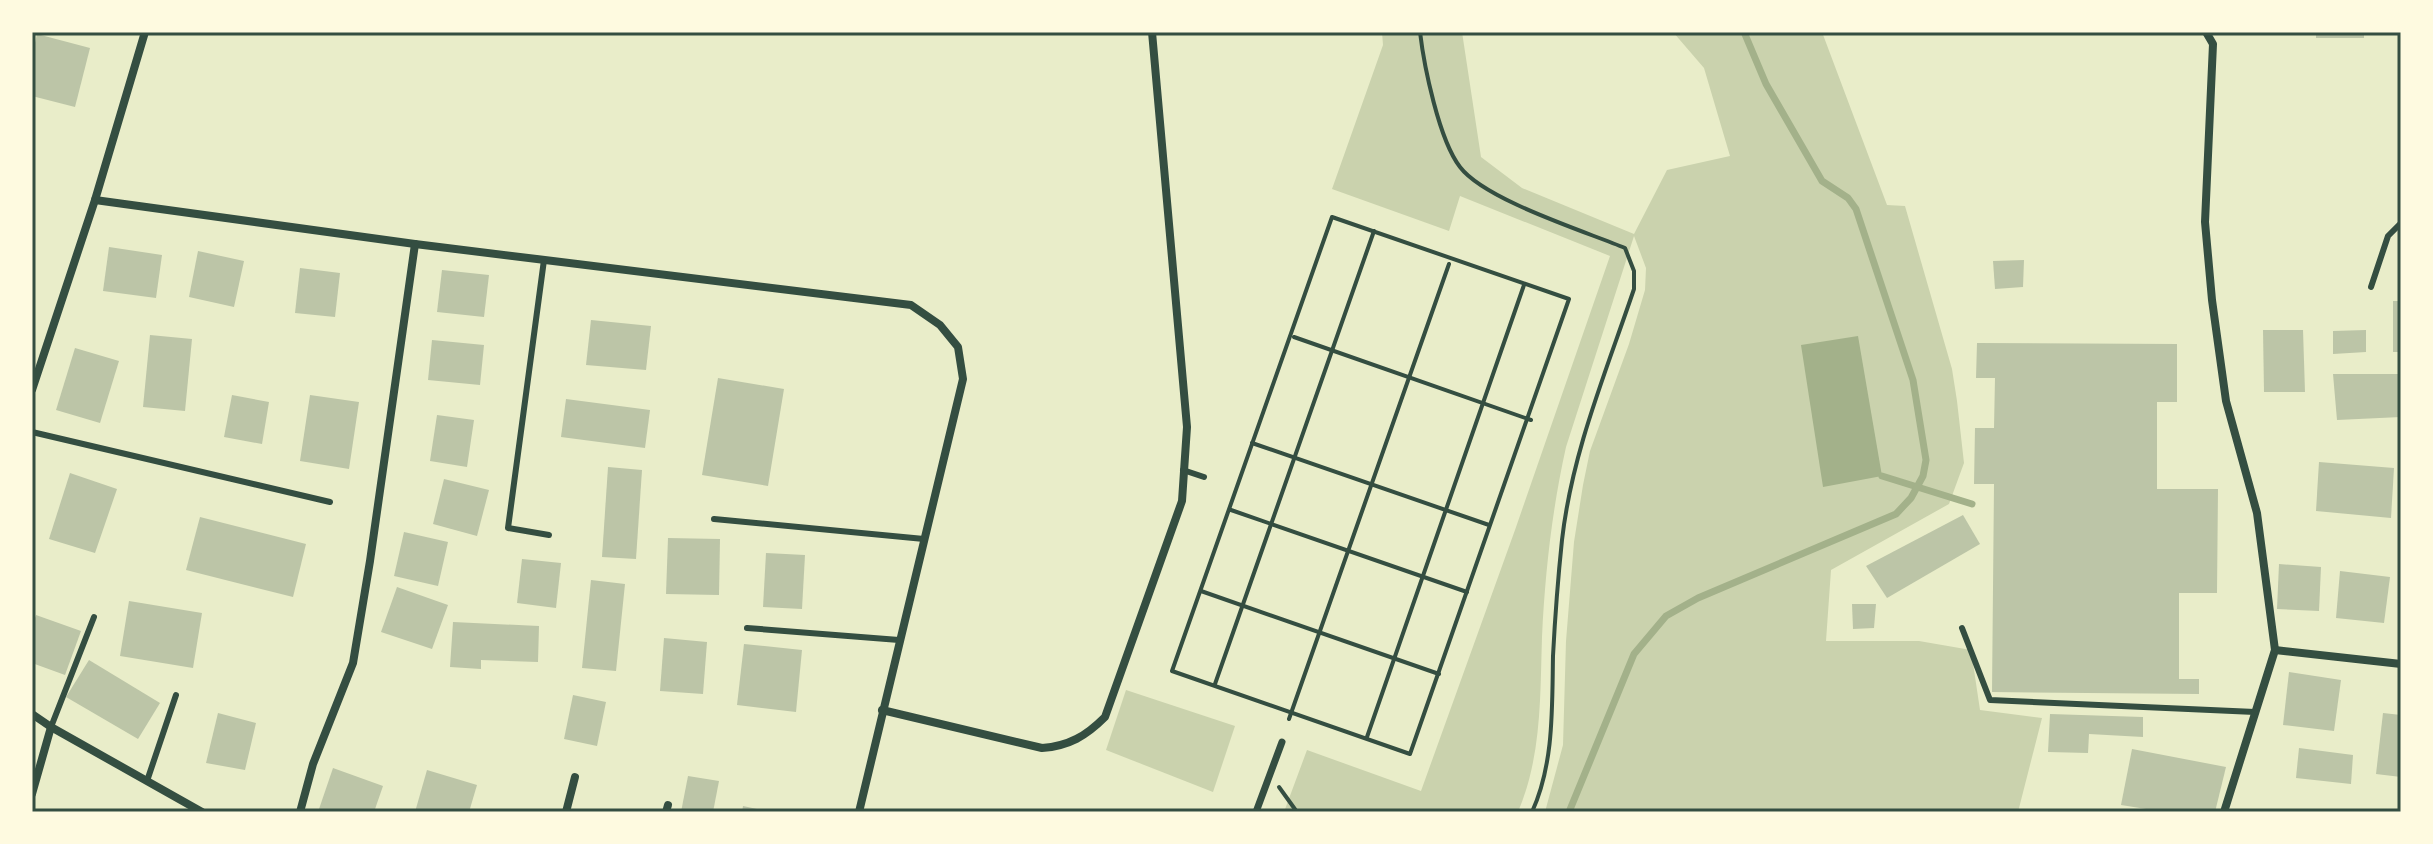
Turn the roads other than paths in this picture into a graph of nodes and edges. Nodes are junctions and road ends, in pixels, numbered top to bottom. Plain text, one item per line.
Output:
1 (145, 32) edge
2 (1152, 32) edge
3 (2206, 32) edge
4 (95, 200) junction
5 (2401, 223) edge
6 (415, 244) junction
7 (544, 260) junction
8 (2371, 287) dead end
9 (32, 390) edge
10 (32, 432) edge
11 (1183, 470) junction
12 (1204, 477) dead end
13 (330, 502) dead end
14 (714, 519) dead end
15 (549, 535) dead end
16 (924, 539) junction
17 (94, 617) dead end
18 (747, 628) dead end
19 (1962, 628) dead end
20 (899, 640) junction
21 (2275, 650) junction
22 (2401, 664) edge
23 (176, 695) dead end
24 (882, 710) junction
25 (2255, 712) junction
26 (32, 714) edge
27 (51, 727) junction
28 (1282, 742) dead end
29 (575, 777) dead end
30 (147, 781) junction
31 (32, 794) edge
32 (202, 812) edge
33 (300, 812) edge
34 (566, 812) edge
35 (859, 812) edge
36 (1256, 812) edge
37 (2224, 812) edge

1 - 4 street
2 - 11 street
3 - 21 street
4 - 6 street
4 - 9 street
5 - 8 lane
6 - 7 street
6 - 33 street
7 - 15 lane
7 - 16 street
10 - 13 lane
11 - 12 lane
11 - 24 street
14 - 16 lane
16 - 20 street
17 - 27 lane
18 - 20 lane
19 - 25 lane
20 - 24 street
21 - 22 street
21 - 25 street
23 - 30 lane
24 - 35 street
25 - 37 street
26 - 27 street
27 - 30 street
27 - 31 street
28 - 36 street
29 - 34 street
30 - 32 street

